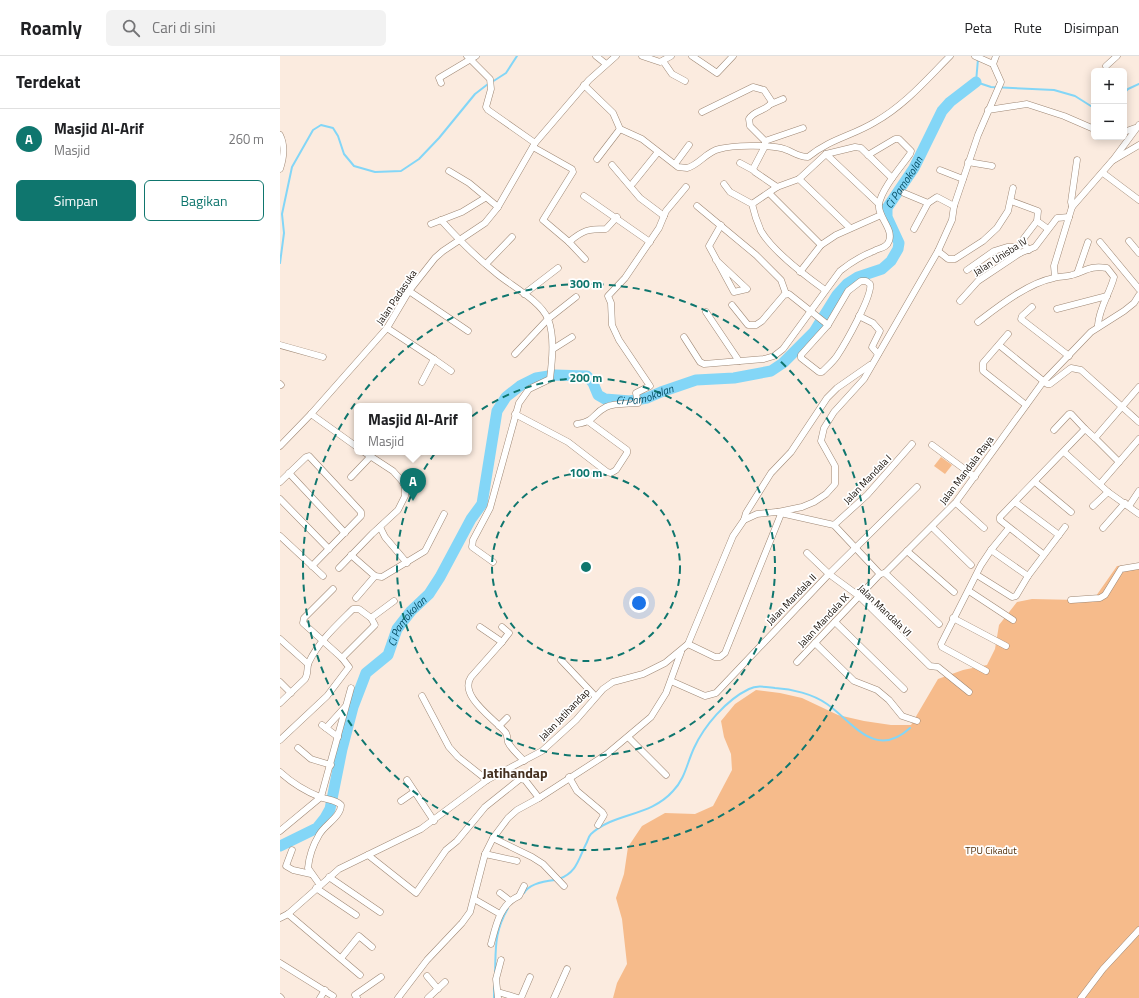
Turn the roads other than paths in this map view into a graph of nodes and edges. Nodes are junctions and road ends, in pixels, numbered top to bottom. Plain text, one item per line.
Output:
1 (596, 56) edge
2 (616, 56) edge
3 (642, 56) edge
4 (671, 56) edge
5 (692, 56) edge
6 (733, 56) edge
7 (950, 56) edge
8 (996, 56) edge
9 (1117, 56) edge
10 (471, 57) edge
11 (977, 57) edge
12 (663, 61) junction
13 (606, 64) junction
14 (993, 64) junction
15 (1106, 66) dead end
16 (685, 81) dead end
17 (441, 83) dead end
18 (584, 85) junction
19 (783, 98) dead end
20 (771, 104) junction
21 (988, 110) junction
22 (702, 112) dead end
23 (1137, 126) edge
24 (803, 128) dead end
25 (1091, 128) edge
26 (620, 129) junction
27 (1127, 131) edge
28 (280, 135) edge
29 (765, 144) junction
30 (534, 145) junction
31 (689, 145) dead end
32 (1139, 145) edge
33 (658, 152) junction
34 (826, 154) junction
35 (868, 155) junction
36 (597, 159) dead end
37 (1078, 160) dead end
38 (1112, 161) junction
39 (968, 162) junction
40 (675, 164) junction
41 (740, 164) dead end
42 (612, 165) dead end
43 (992, 166) dead end
44 (280, 168) edge
45 (753, 170) junction
46 (940, 170) dead end
47 (449, 171) dead end
48 (1103, 172) junction
49 (892, 178) junction
50 (799, 179) junction
51 (963, 179) junction
52 (634, 183) dead end
53 (724, 184) dead end
54 (686, 187) dead end
55 (777, 187) junction
56 (1013, 188) dead end
57 (769, 193) junction
58 (904, 193) dead end
59 (584, 196) dead end
60 (485, 198) junction
61 (1139, 200) edge
62 (1011, 201) junction
63 (928, 203) junction
64 (752, 204) junction
65 (879, 204) junction
66 (697, 206) dead end
67 (954, 206) junction
68 (498, 207) junction
69 (1072, 207) junction
70 (881, 215) junction
71 (664, 216) junction
72 (617, 217) junction
73 (1069, 217) junction
74 (442, 220) junction
75 (1037, 221) junction
76 (431, 224) dead end
77 (721, 225) junction
78 (850, 228) junction
79 (914, 229) dead end
80 (1048, 229) junction
81 (512, 237) dead end
82 (460, 240) junction
83 (1129, 241) dead end
84 (569, 242) junction
85 (650, 242) junction
86 (1088, 242) dead end
87 (1100, 242) dead end
88 (821, 246) junction
89 (1030, 250) junction
90 (938, 251) junction
91 (1020, 253) junction
92 (1139, 253) edge
93 (585, 259) dead end
94 (716, 260) junction
95 (486, 264) junction
96 (558, 268) dead end
97 (967, 270) dead end
98 (1078, 271) junction
99 (800, 272) junction
100 (1055, 277) junction
101 (1139, 289) edge
102 (825, 290) junction
103 (409, 291) junction
104 (524, 294) junction
105 (786, 294) junction
106 (1139, 295) edge
107 (1107, 296) junction
108 (576, 298) dead end
109 (960, 301) dead end
110 (732, 305) dead end
111 (1032, 307) dead end
112 (1057, 309) dead end
113 (706, 312) dead end
114 (811, 313) junction
115 (859, 316) junction
116 (548, 318) junction
117 (978, 322) dead end
118 (827, 324) junction
119 (1098, 325) junction
120 (387, 328) junction
121 (468, 331) dead end
122 (1008, 334) dead end
123 (572, 337) dead end
124 (684, 337) dead end
125 (280, 345) edge
126 (999, 345) junction
127 (553, 349) junction
128 (515, 354) dead end
129 (878, 354) junction
130 (1069, 356) junction
131 (323, 357) dead end
132 (434, 359) junction
133 (739, 361) junction
134 (872, 363) junction
135 (451, 371) dead end
136 (422, 382) dead end
137 (1043, 382) junction
138 (1139, 387) edge
139 (1026, 405) junction
140 (1122, 407) junction
141 (311, 414) junction
142 (515, 414) junction
143 (589, 422) junction
144 (1139, 422) edge
145 (577, 424) dead end
146 (1085, 429) junction
147 (1054, 430) dead end
148 (1094, 438) junction
149 (1139, 439) edge
150 (912, 444) dead end
151 (354, 445) edge
152 (932, 445) dead end
153 (280, 446) edge
154 (1064, 452) junction
155 (371, 456) joint
156 (1119, 462) junction
157 (289, 473) junction
158 (350, 477) dead end
159 (975, 477) junction
160 (280, 482) edge
161 (1035, 482) junction
162 (1100, 484) junction
163 (917, 487) dead end
164 (1139, 491) edge
165 (1108, 492) junction
166 (280, 499) edge
167 (1015, 502) junction
168 (956, 503) junction
169 (1127, 505) junction
170 (1093, 506) dead end
171 (1070, 512) dead end
172 (775, 513) junction
173 (444, 514) dead end
174 (1139, 514) edge
175 (744, 520) junction
176 (834, 525) junction
177 (380, 527) junction
178 (932, 527) junction
179 (1066, 527) dead end
180 (984, 528) dead end
181 (1009, 528) junction
182 (1103, 528) dead end
183 (346, 533) junction
184 (1059, 535) junction
185 (280, 536) edge
186 (329, 549) junction
187 (855, 550) junction
188 (991, 550) junction
189 (907, 551) junction
190 (807, 553) dead end
191 (1043, 554) junction
192 (351, 555) junction
193 (493, 562) dead end
194 (407, 563) junction
195 (971, 565) dead end
196 (312, 566) junction
197 (1139, 566) edge
198 (339, 568) dead end
199 (829, 574) junction
200 (882, 574) junction
201 (977, 575) junction
202 (323, 576) dead end
203 (375, 576) junction
204 (1028, 576) junction
205 (333, 589) dead end
206 (969, 591) junction
207 (954, 592) dead end
208 (859, 596) junction
209 (356, 598) dead end
210 (1071, 600) dead end
211 (394, 601) dead end
212 (371, 618) junction
213 (953, 618) junction
214 (1014, 620) dead end
215 (834, 622) junction
216 (939, 624) dead end
217 (480, 627) dead end
218 (502, 627) dead end
219 (280, 639) edge
220 (322, 640) junction
221 (502, 642) junction
222 (815, 643) junction
223 (688, 644) junction
224 (1006, 646) dead end
225 (681, 651) junction
226 (342, 658) junction
227 (561, 660) dead end
228 (797, 662) dead end
229 (308, 664) junction
230 (986, 671) dead end
231 (671, 681) junction
232 (280, 682) edge
233 (351, 688) dead end
234 (904, 689) dead end
235 (969, 692) dead end
236 (291, 693) junction
237 (422, 696) dead end
238 (595, 696) junction
239 (280, 703) edge
240 (345, 706) junction
241 (507, 718) dead end
242 (917, 721) dead end
243 (499, 726) junction
244 (338, 737) junction
245 (628, 737) junction
246 (280, 740) edge
247 (298, 748) dead end
248 (524, 761) junction
249 (331, 765) junction
250 (280, 772) edge
251 (666, 775) dead end
252 (569, 777) junction
253 (407, 780) dead end
254 (487, 780) junction
255 (414, 792) junction
256 (324, 798) junction
257 (539, 798) junction
258 (401, 801) dead end
259 (434, 821) junction
260 (598, 825) dead end
261 (280, 831) edge
262 (493, 838) junction
263 (292, 850) dead end
264 (485, 854) junction
265 (368, 855) junction
266 (517, 861) dead end
267 (311, 874) junction
268 (329, 877) junction
269 (318, 886) junction
270 (524, 886) dead end
271 (564, 886) dead end
272 (500, 894) dead end
273 (474, 899) junction
274 (509, 900) junction
275 (380, 912) dead end
276 (288, 913) junction
277 (500, 914) junction
278 (356, 915) dead end
279 (280, 918) edge
280 (1139, 930) edge
281 (491, 944) dead end
282 (372, 947) dead end
283 (342, 957) junction
284 (502, 960) dead end
285 (282, 964) edge
286 (567, 968) dead end
287 (280, 972) edge
288 (427, 976) dead end
289 (381, 977) dead end
290 (530, 977) dead end
291 (445, 982) dead end
292 (438, 989) junction
293 (325, 990) junction
294 (498, 995) edge
295 (333, 996) dead end
296 (320, 998) edge
297 (357, 998) edge
298 (398, 998) edge
299 (428, 998) edge
300 (519, 998) edge
301 (554, 998) edge
302 (1081, 998) edge

1 - 13 street
2 - 13 street, Jalan Padasuka
3 - 12 street
4 - 12 street
5 - 6 street
7 - 29 street
8 - 14 street
9 - 15 street
10 - 17 street
10 - 30 street
11 - 14 street
12 - 16 street
13 - 18 street, Jalan Padasuka
14 - 21 street
18 - 26 street
18 - 30 street, Jalan Padasuka
19 - 20 street
20 - 22 street
20 - 29 street
21 - 25 street
21 - 39 street
23 - 27 street
23 - 38 street
24 - 29 street
26 - 33 street
26 - 36 street
28 - 44 street
29 - 40 street
29 - 45 street
30 - 68 street, Jalan Padasuka
30 - 84 street
31 - 40 street
32 - 38 street
33 - 40 street
33 - 52 street
34 - 35 street
34 - 50 street
34 - 65 street
35 - 49 street
35 - 49 street
37 - 69 street
38 - 48 street
39 - 43 street
39 - 51 street
41 - 45 street
42 - 71 street
45 - 55 street
46 - 51 street
47 - 60 street
48 - 61 street
48 - 69 street
49 - 65 street
50 - 55 street
50 - 78 street
51 - 67 street
53 - 64 street
54 - 71 street
55 - 57 street
56 - 62 street
57 - 64 street
57 - 88 street
58 - 63 street
59 - 72 street
60 - 68 street
60 - 74 street
62 - 75 street
62 - 90 street
63 - 67 street
63 - 79 street
64 - 99 street
65 - 70 street
66 - 77 street
67 - 90 street
68 - 82 street, Jalan Padasuka
69 - 73 street
70 - 78 street
70 - 102 street
71 - 85 street
72 - 84 street
72 - 85 street
73 - 80 street, Jalan Unisba lV
73 - 100 street
74 - 76 street
74 - 82 street
75 - 80 street
75 - 89 street
77 - 94 street
77 - 105 street
78 - 88 street
80 - 89 street, Jalan Unisba lV
81 - 95 street
82 - 95 street
82 - 103 street, Jalan Padasuka
83 - 92 street
84 - 93 street
85 - 143 street
86 - 98 street
87 - 101 street
88 - 99 street
89 - 91 street, Jalan Unisba lV
90 - 129 street
91 - 97 street
91 - 109 street, Jalan Unisba lV
94 - 94 street
95 - 104 street
96 - 104 street
98 - 100 street
98 - 107 street
99 - 102 street
100 - 117 street
102 - 114 street
103 - 120 street, Jalan Padasuka
103 - 121 street
104 - 116 street
105 - 110 street
105 - 114 street
106 - 119 street, Jalan Mandala Raya
107 - 112 street
107 - 119 street
108 - 116 street
111 - 130 street
113 - 133 street
114 - 118 street
114 - 133 street
115 - 118 street
115 - 118 street
115 - 129 street
116 - 127 street
116 - 128 street
119 - 130 street, Jalan Mandala Raya
120 - 132 street
120 - 141 street, Jalan Padasuka
122 - 126 street
123 - 127 street
124 - 133 street
125 - 131 street
126 - 137 street
126 - 139 street
127 - 142 street
129 - 134 street
130 - 137 street, Jalan Mandala Raya
132 - 135 street
132 - 136 street
134 - 172 street
134 - 175 street, Jalan Jatihandap
137 - 139 street, Jalan Mandala Raya
137 - 140 street
138 - 140 street
139 - 159 street, Jalan Mandala Raya
140 - 144 street
140 - 148 street
141 - 151 street
141 - 153 street, Jalan Padasuka
142 - 143 street
142 - 193 street
143 - 145 street
146 - 147 street
146 - 148 street
146 - 154 street
148 - 156 street
149 - 156 street
150 - 176 street, Jalan Mandala I
152 - 159 street
154 - 161 street
154 - 162 street
155 - 158 street
155 - 177 street
156 - 162 street
157 - 160 street
157 - 183 street
157 - 183 street
159 - 168 street, Jalan Mandala Raya
161 - 167 street
161 - 171 street
162 - 165 street
163 - 187 street, Jalan Mandala II
164 - 169 street
165 - 169 street
165 - 170 street
166 - 186 street
167 - 181 street
167 - 184 street
168 - 178 street, Jalan Mandala Raya
168 - 180 street
169 - 174 street
169 - 182 street
172 - 175 street
172 - 176 street
172 - 223 street
173 - 194 street
175 - 223 street, Jalan Jatihandap
176 - 187 street
177 - 192 street
177 - 194 street
178 - 189 street, Jalan Mandala Raya
178 - 195 street
179 - 184 street
181 - 188 street
181 - 191 street
183 - 186 street
184 - 191 street
185 - 196 street
186 - 196 street
187 - 199 street, Jalan Mandala II
187 - 200 street
188 - 201 street
188 - 204 street
189 - 200 street, Jalan Mandala Raya
189 - 207 street
190 - 199 street, Jalan Mandala VI
191 - 204 street
192 - 198 street
192 - 203 street
194 - 203 street
196 - 202 street
197 - 210 street
199 - 208 street, Jalan Mandala VI
199 - 231 street, Jalan Mandala II
200 - 208 street, Jalan Mandala IX
200 - 216 street
201 - 204 street
201 - 206 street
203 - 209 street
205 - 220 street
206 - 213 street
206 - 214 street
208 - 215 street, Jalan Mandala IX
208 - 235 street, Jalan Mandala VI
211 - 212 street
212 - 220 street
212 - 226 street
213 - 224 street
213 - 230 street
215 - 222 street, Jalan Mandala IX
215 - 234 street
217 - 221 street
218 - 221 street
219 - 229 street
220 - 226 street
220 - 229 street
221 - 243 street
222 - 228 street, Jalan Mandala IX
222 - 242 street
223 - 225 street, Jalan Jatihandap
225 - 231 street
225 - 238 street, Jalan Jatihandap
226 - 246 street
227 - 238 street
229 - 236 street
231 - 245 street
232 - 236 street
233 - 240 street
236 - 239 street
237 - 254 street
238 - 248 street, Jalan Jatihandap
240 - 244 street
240 - 244 street
241 - 243 street
243 - 248 street
244 - 249 street
245 - 251 street
245 - 252 street
247 - 249 street
248 - 254 street, Jalan Jatihandap
249 - 256 street
250 - 256 street
252 - 257 street
252 - 260 street
253 - 255 street
254 - 259 street, Jalan Jatihandap
255 - 258 street
255 - 259 street
256 - 261 street
256 - 267 street
257 - 262 street
257 - 265 street
259 - 265 street, Jalan Jatihandap
262 - 264 street
262 - 271 street
263 - 267 street
264 - 266 street
264 - 273 street
265 - 268 street, Jalan Jatihandap
267 - 269 street
268 - 269 street, Jalan Jatihandap
268 - 275 street
269 - 276 street, Jalan Jatihandap
269 - 278 street
270 - 274 street
272 - 274 street
273 - 277 street
273 - 298 street
274 - 277 street
276 - 279 street, Jalan Jatihandap
276 - 283 street
276 - 283 street
277 - 281 street
280 - 302 street
282 - 283 street
284 - 294 street
285 - 287 street
285 - 293 street
286 - 301 street
288 - 292 street
289 - 297 street
290 - 300 street
291 - 292 street
292 - 299 street
293 - 295 street
293 - 296 street
294 - 300 street

